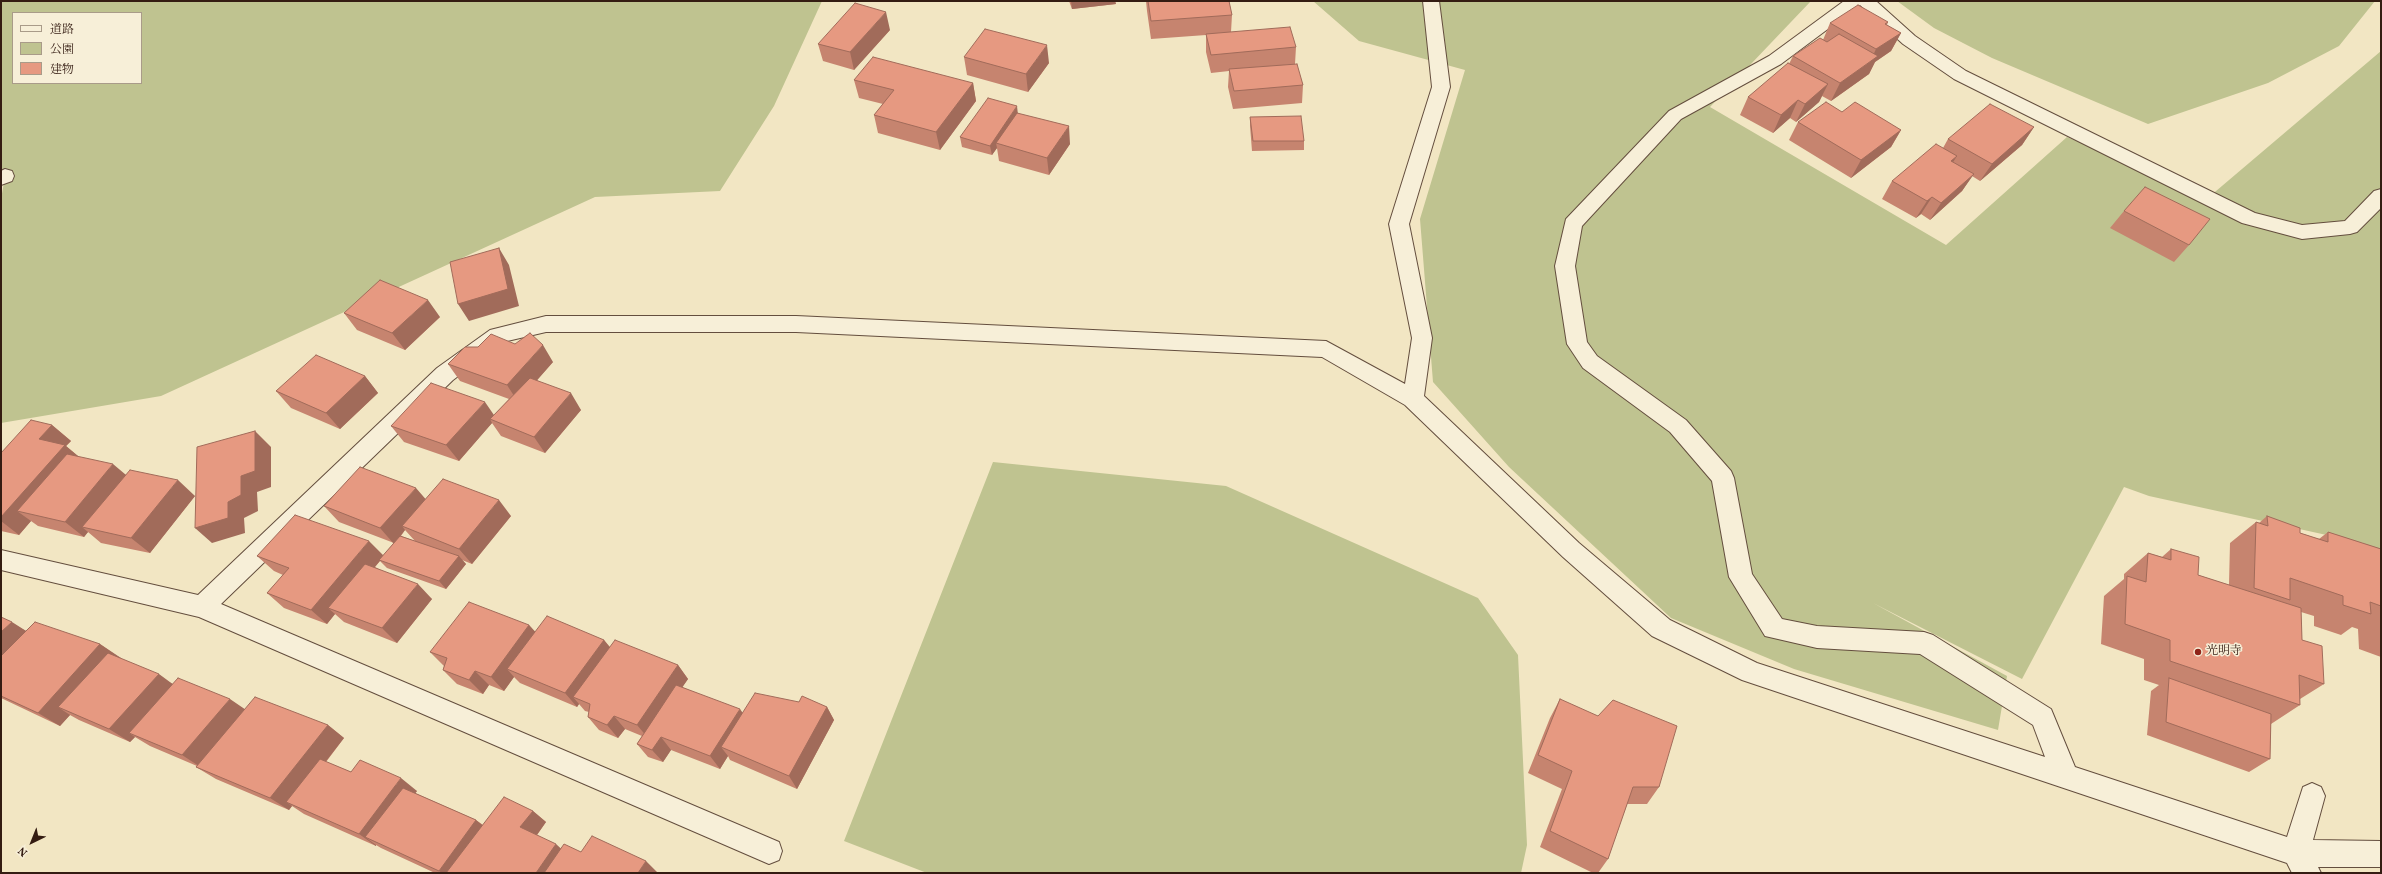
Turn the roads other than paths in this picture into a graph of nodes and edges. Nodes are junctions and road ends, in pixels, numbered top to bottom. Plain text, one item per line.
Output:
1 (1430, 1) edge
2 (1855, 1) edge
3 (1866, 1) edge
4 (2381, 196) edge
5 (1413, 399) junction
6 (1, 560) edge
7 (202, 607) junction
8 (2066, 776) junction
9 (2312, 796) dead end
10 (769, 852) dead end
11 (2381, 854) edge
12 (2301, 863) edge

1 - 5 street
2 - 8 street
3 - 4 street
5 - 7 street
5 - 8 street
6 - 7 street
7 - 10 street
8 - 12 street
9 - 12 street
11 - 12 street

